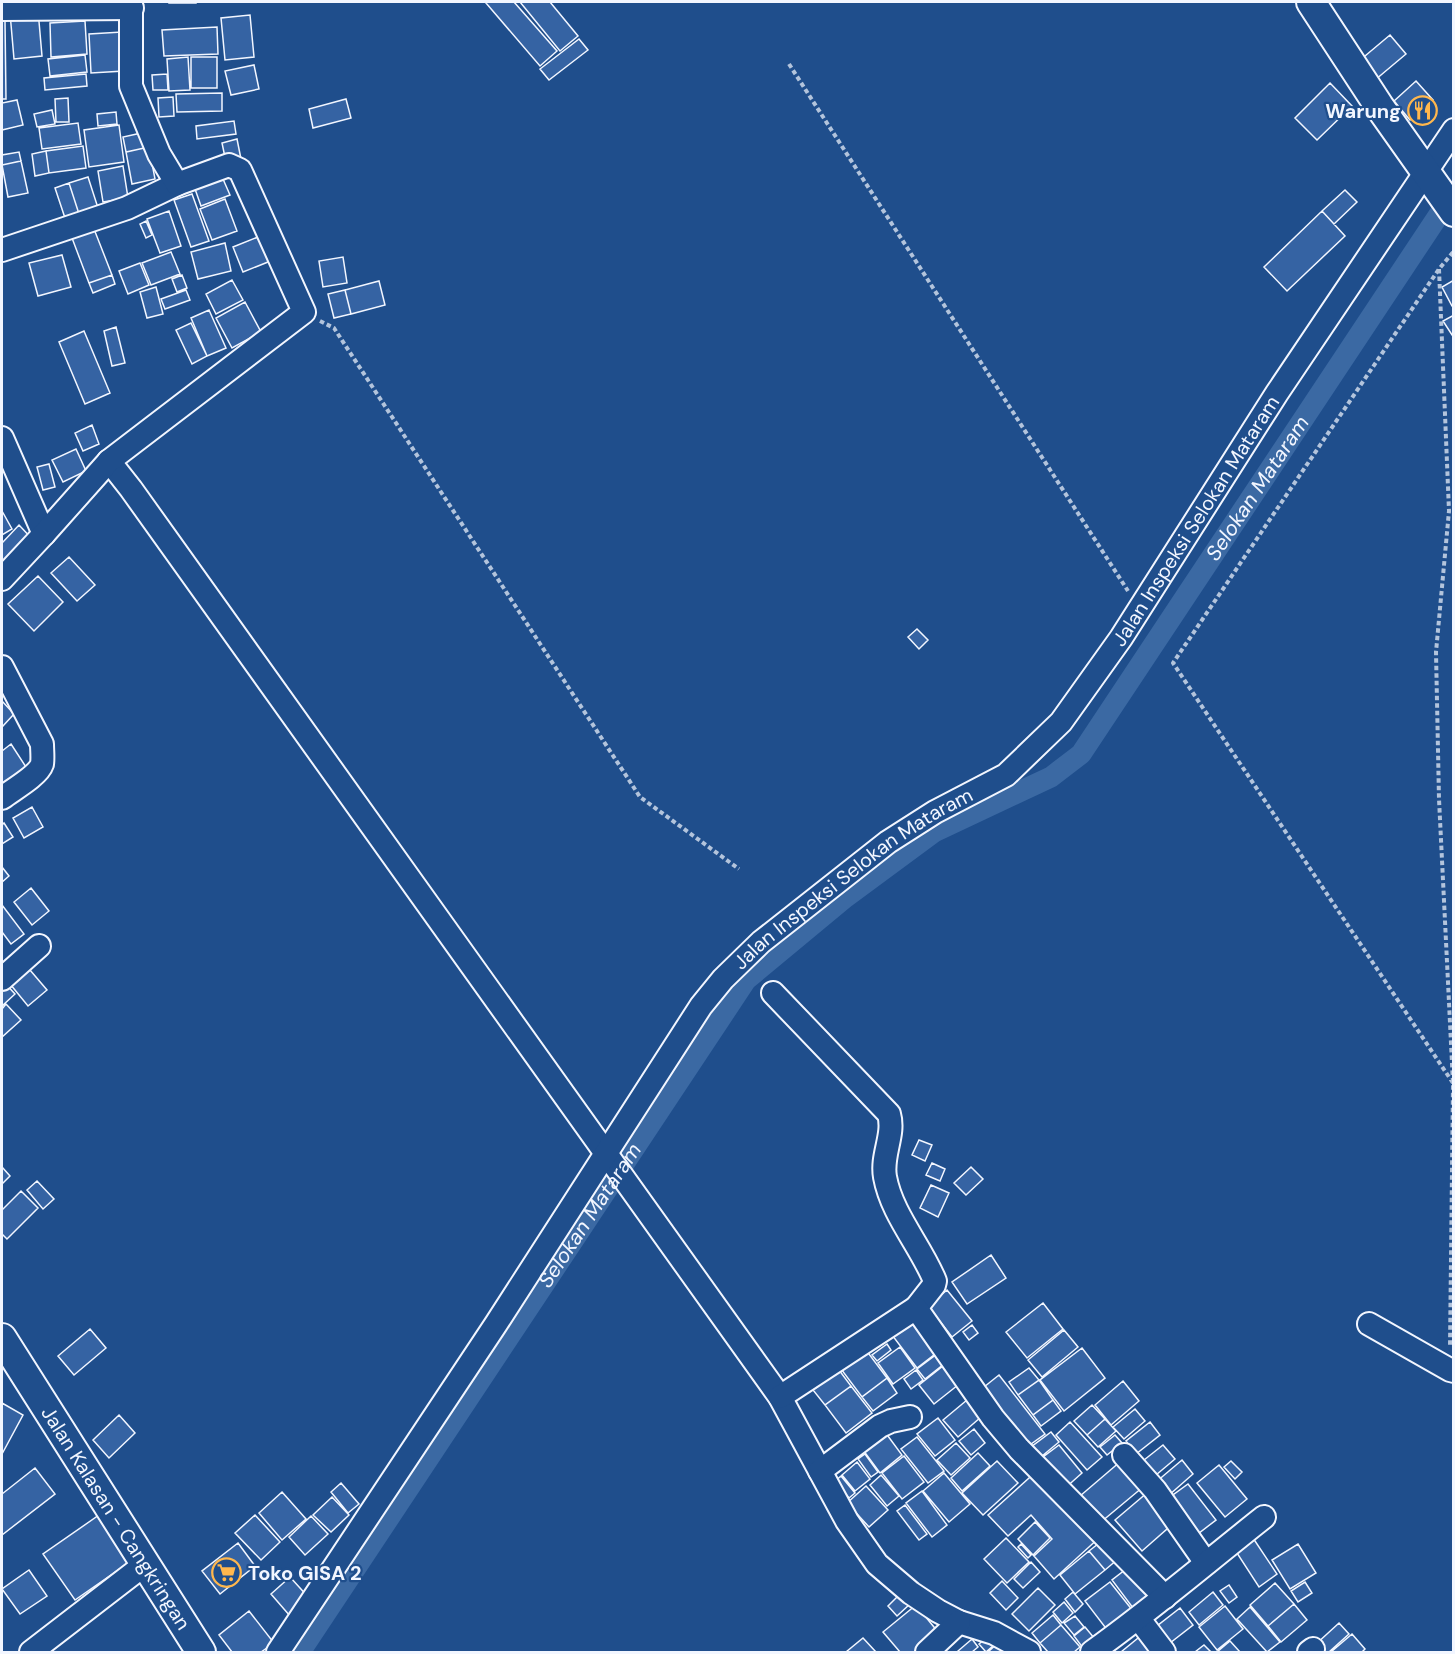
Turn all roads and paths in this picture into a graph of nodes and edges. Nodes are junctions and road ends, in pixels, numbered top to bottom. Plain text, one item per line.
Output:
1 (1311, 2) edge
2 (132, 5) edge
3 (2, 9) edge
4 (789, 64) dead end
5 (1454, 130) edge
6 (1428, 178) junction
7 (177, 184) junction
8 (1454, 212) edge
9 (2, 250) edge
10 (1454, 251) edge
11 (1439, 269) junction
12 (304, 312) junction
13 (2, 438) edge
14 (109, 461) junction
15 (44, 534) junction
16 (2, 579) edge
17 (1140, 610) junction
18 (2, 667) edge
19 (2, 798) edge
20 (739, 869) dead end
21 (39, 946) dead end
22 (2, 979) edge
23 (773, 993) dead end
24 (1453, 1084) edge
25 (611, 1160) junction
26 (916, 1308) junction
27 (1369, 1324) dead end
28 (2, 1338) edge
29 (1452, 1370) edge
30 (2, 1372) edge
31 (31, 1384) junction
32 (780, 1397) junction
33 (910, 1417) dead end
34 (1124, 1455) dead end
35 (820, 1472) junction
36 (1264, 1517) dead end
37 (1206, 1563) junction
38 (144, 1565) junction
39 (1165, 1596) junction
40 (1139, 1619) junction
41 (959, 1622) junction
42 (30, 1653) edge
43 (201, 1653) edge
44 (279, 1653) edge
45 (927, 1653) edge
46 (1029, 1653) edge
47 (1092, 1653) edge
48 (1164, 1653) edge

1 - 6 main road
2 - 3 street
2 - 7 street
4 - 17 path
5 - 6 street, Jalan Inspeksi Selokan Mataram
6 - 8 main road
6 - 17 street, Jalan Inspeksi Selokan Mataram
7 - 9 street
7 - 12 street
10 - 11 path
11 - 24 path
11 - 24 path
12 - 14 street
12 - 20 path
13 - 15 street
14 - 15 street
14 - 25 street
15 - 16 street
17 - 25 street, Jalan Inspeksi Selokan Mataram
18 - 19 street
21 - 22 street
23 - 26 street
24 - 29 path
25 - 32 street
25 - 44 street, Jalan Inspeksi Selokan Mataram
26 - 32 street
26 - 39 street
27 - 29 street
28 - 31 main road, Jalan Kalasan - Cangkringan
30 - 31 main road, Jalan Kalasan - Cangkringan
31 - 38 main road, Jalan Kalasan - Cangkringan
32 - 35 street
33 - 35 street
34 - 37 street
35 - 41 street
36 - 37 street
37 - 39 street
38 - 42 street
38 - 43 main road, Jalan Kalasan - Cangkringan
39 - 40 street
40 - 47 street
40 - 48 street
41 - 45 street
41 - 46 street

